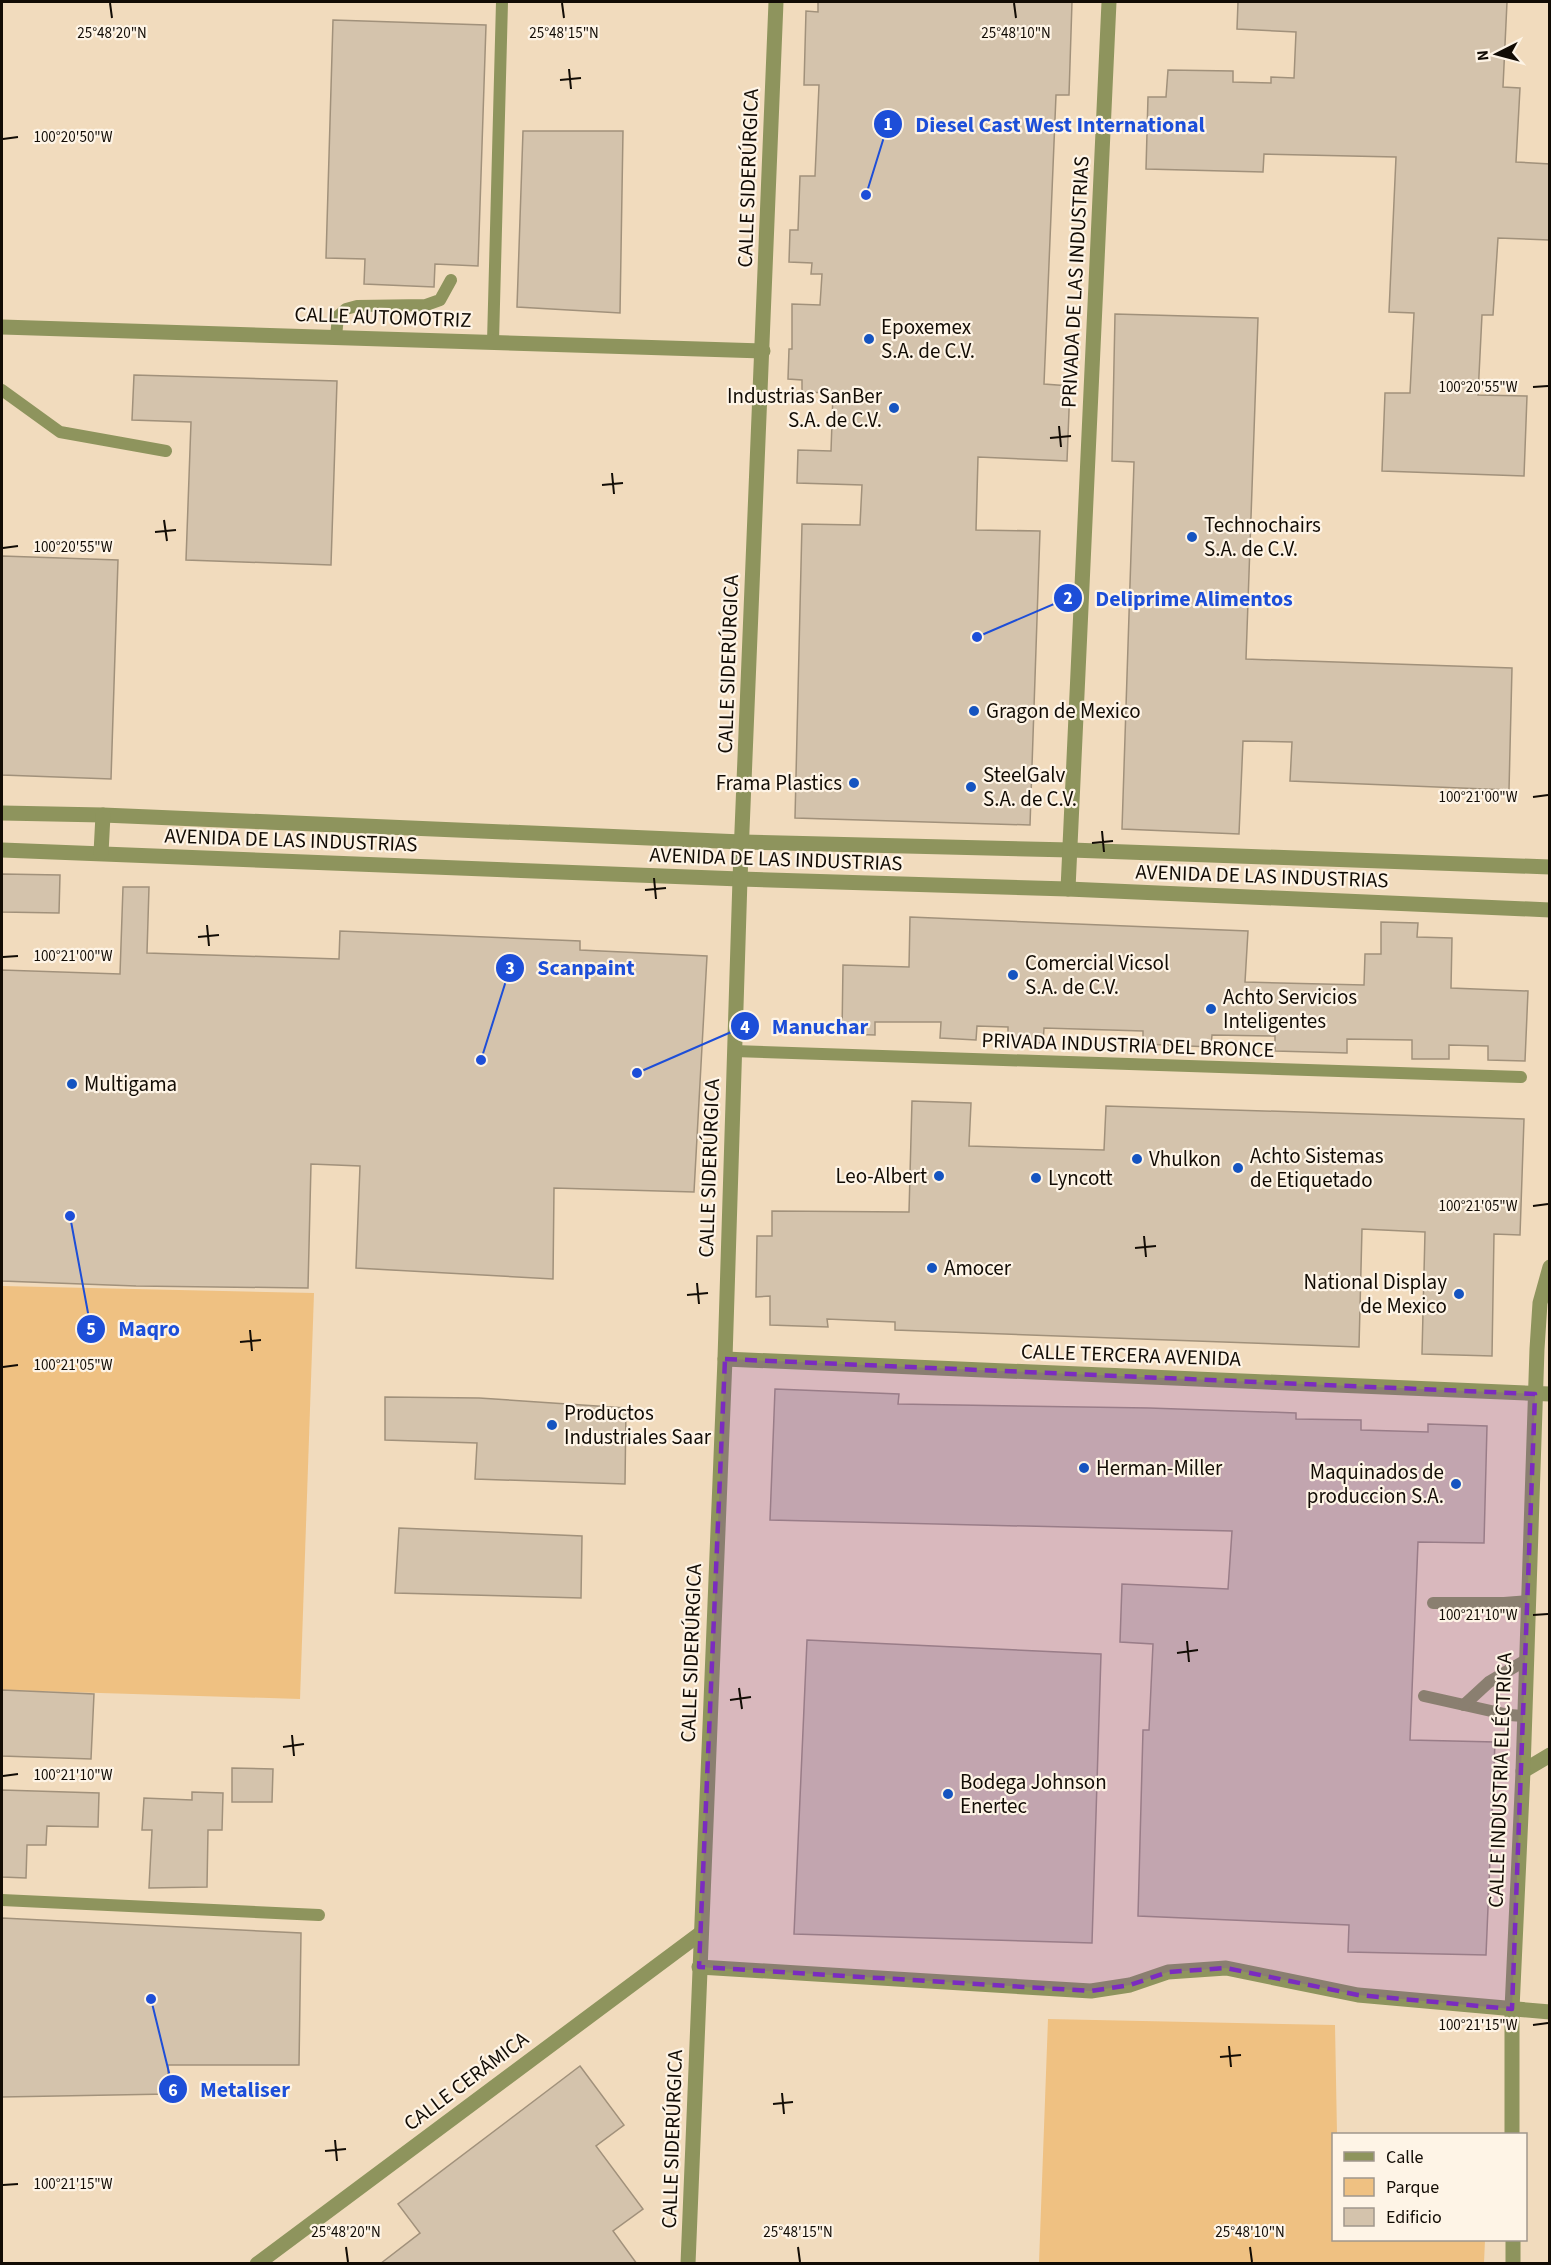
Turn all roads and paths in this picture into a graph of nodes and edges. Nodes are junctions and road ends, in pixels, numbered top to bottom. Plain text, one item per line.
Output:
1 (502, 2) edge
2 (776, 2) edge
3 (1109, 2) edge
4 (451, 280) dead end
5 (2, 327) edge
6 (336, 337) junction
7 (493, 342) junction
8 (763, 351) junction
9 (2, 390) edge
10 (166, 451) dead end
11 (2, 813) edge
12 (102, 815) junction
13 (742, 842) junction
14 (2, 850) edge
15 (1071, 850) junction
16 (101, 853) junction
17 (1550, 867) edge
18 (740, 879) junction
19 (1068, 889) junction
20 (1550, 910) edge
21 (734, 1052) junction
22 (1521, 1077) dead end
23 (1548, 1271) edge
24 (1543, 1346) edge
25 (725, 1359) junction
26 (1542, 1394) edge
27 (1528, 1601) junction
28 (1433, 1603) dead end
29 (1526, 1660) junction
30 (1424, 1696) dead end
31 (1464, 1705) junction
32 (1524, 1716) junction
33 (1550, 1755) edge
34 (1523, 1771) junction
35 (2, 1900) edge
36 (319, 1915) dead end
37 (700, 1933) junction
38 (699, 1967) junction
39 (1512, 2009) junction
40 (1550, 2012) edge
41 (1512, 2133) edge
42 (1513, 2241) edge
43 (257, 2264) edge
44 (688, 2264) edge
45 (1513, 2264) edge

1 - 7 lane
2 - 8 street, CALLE SIDERÚRGICA
3 - 15 street, PRIVADA DE LAS INDUSTRIAS
4 - 6 lane
5 - 6 street, CALLE AUTOMOTRIZ
6 - 7 street, CALLE AUTOMOTRIZ
7 - 8 street, CALLE AUTOMOTRIZ
8 - 13 street, CALLE SIDERÚRGICA
9 - 10 lane
11 - 12 street, AVENIDA DE LAS INDUSTRIAS
12 - 13 street, AVENIDA DE LAS INDUSTRIAS
12 - 16 street
13 - 15 street, AVENIDA DE LAS INDUSTRIAS
13 - 18 street, CALLE SIDERÚRGICA
14 - 16 street, AVENIDA DE LAS INDUSTRIAS
15 - 17 street, AVENIDA DE LAS INDUSTRIAS
15 - 19 street, PRIVADA DE LAS INDUSTRIAS
16 - 18 street, AVENIDA DE LAS INDUSTRIAS
18 - 19 street, AVENIDA DE LAS INDUSTRIAS
18 - 21 street, CALLE SIDERÚRGICA
19 - 20 street, AVENIDA DE LAS INDUSTRIAS
21 - 22 lane, PRIVADA INDUSTRIA DEL BRONCE
21 - 25 street, CALLE SIDERÚRGICA
23 - 24 street, CALLE INDUSTRIA ELÉCTRICA
24 - 26 street, CALLE INDUSTRIA ELÉCTRICA
25 - 26 street, CALLE TERCERA AVENIDA
25 - 37 street, CALLE SIDERÚRGICA
26 - 27 street, CALLE INDUSTRIA ELÉCTRICA
27 - 28 lane
27 - 29 street, CALLE INDUSTRIA ELÉCTRICA
29 - 31 lane
29 - 32 street, CALLE INDUSTRIA ELÉCTRICA
30 - 31 lane
31 - 32 lane
32 - 34 street, CALLE INDUSTRIA ELÉCTRICA
33 - 34 street
34 - 39 street, CALLE INDUSTRIA ELÉCTRICA
35 - 36 lane
37 - 38 street, CALLE SIDERÚRGICA
37 - 43 street, CALLE CERÁMICA
38 - 39 street
38 - 44 street, CALLE SIDERÚRGICA
39 - 40 street
39 - 41 street, CALLE INDUSTRIA ELÉCTRICA
42 - 45 street

